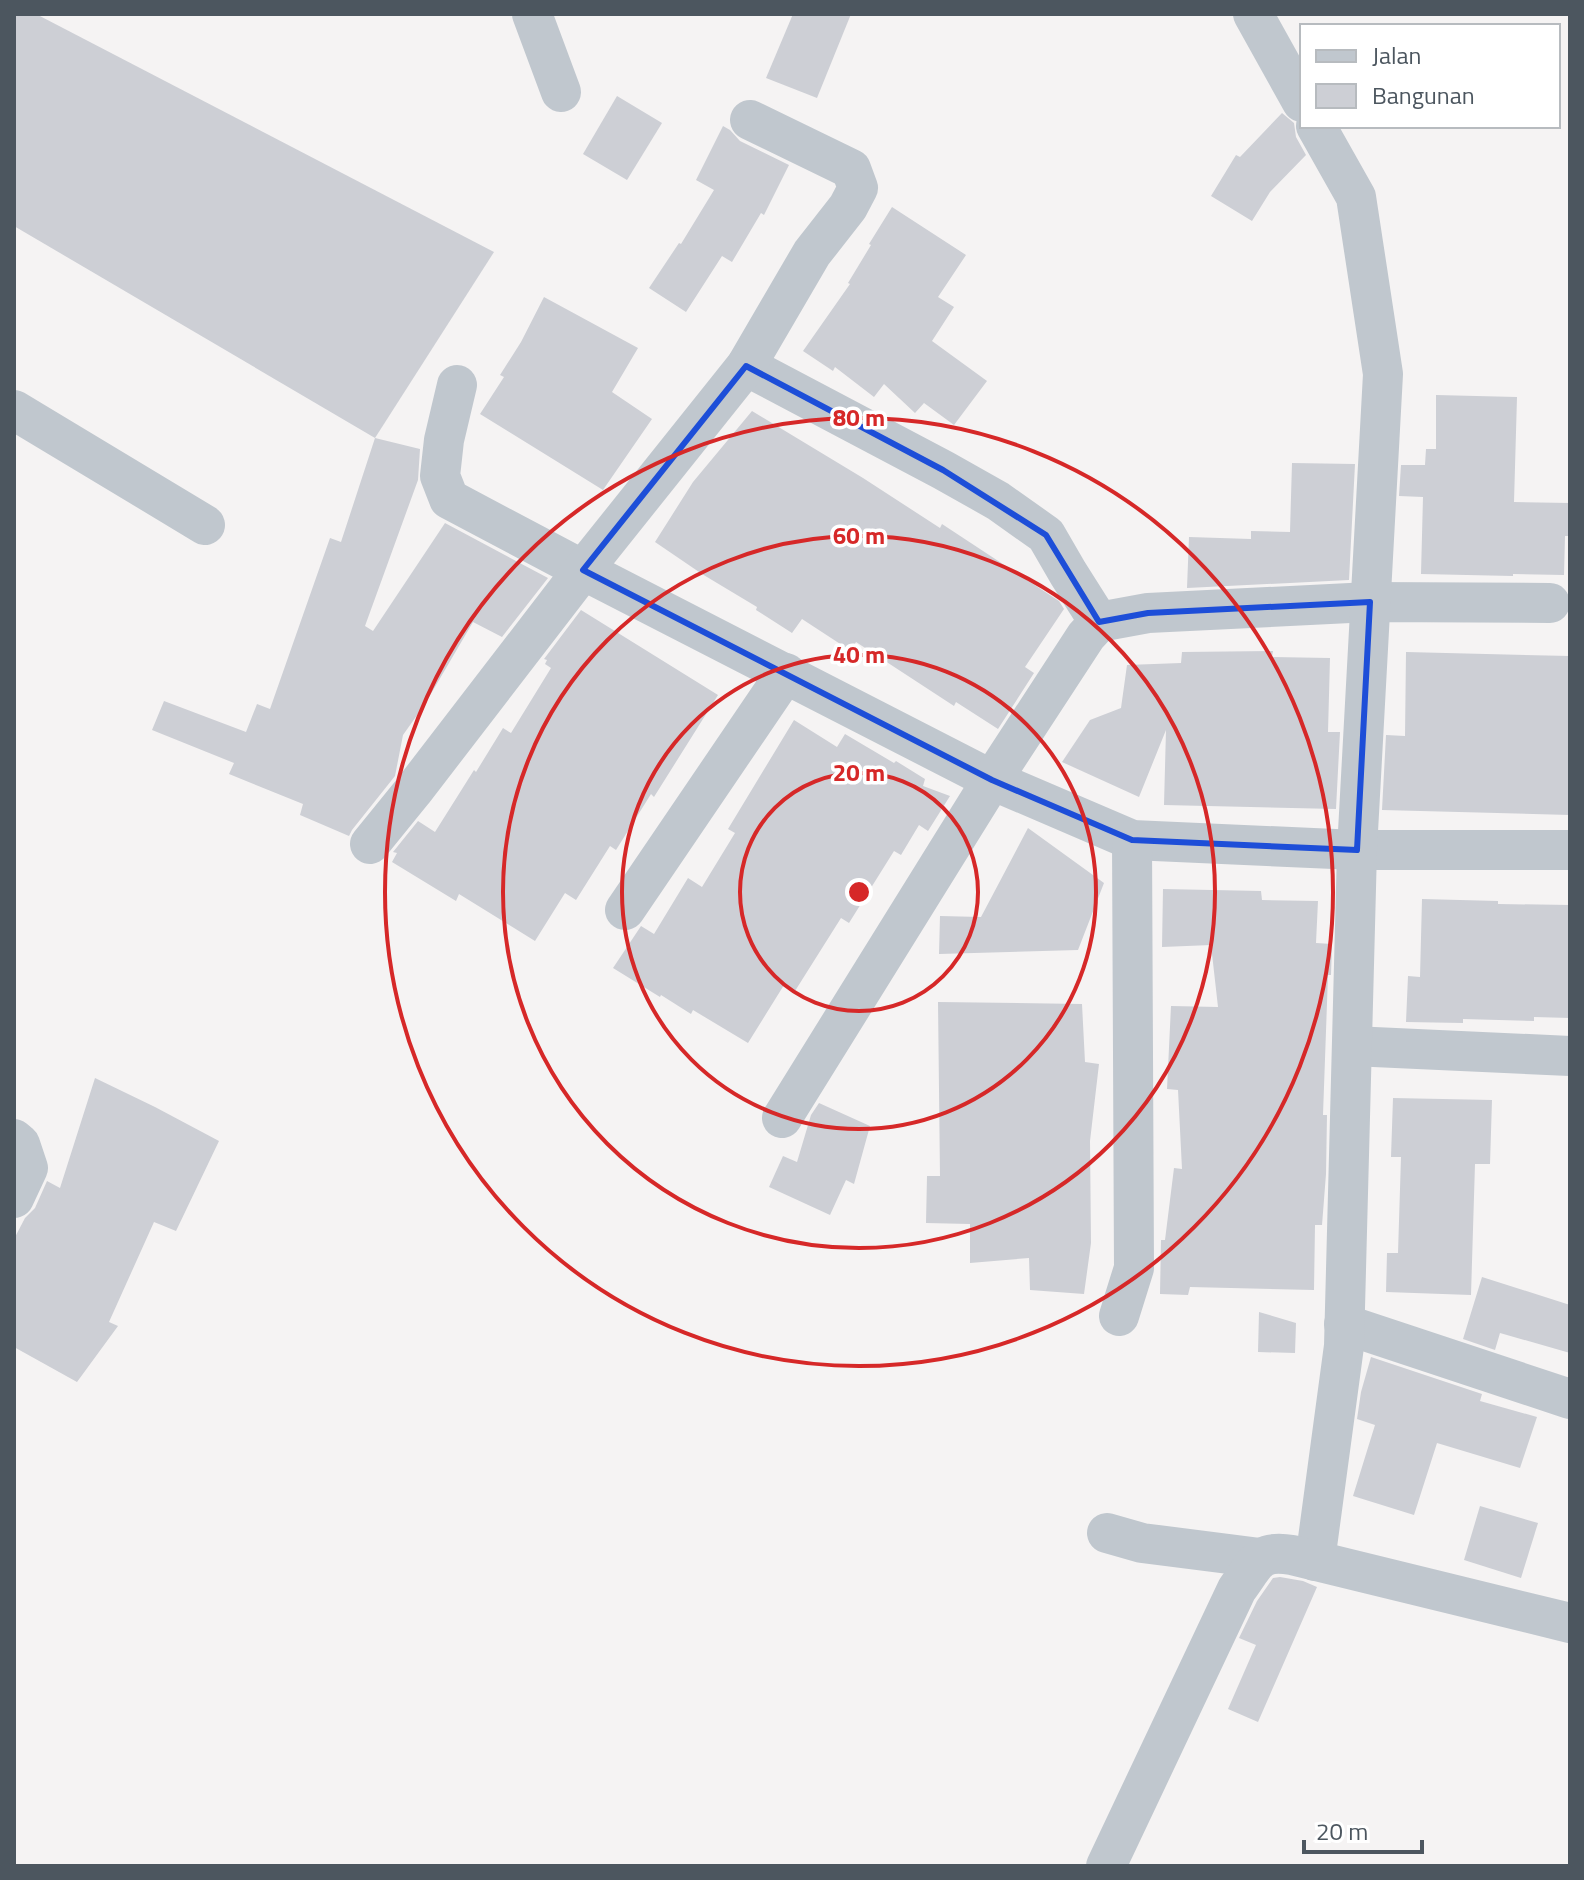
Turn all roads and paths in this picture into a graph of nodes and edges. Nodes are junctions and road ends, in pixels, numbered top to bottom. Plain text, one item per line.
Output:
1 (532, 14) edge
2 (1253, 14) edge
3 (561, 92) dead end
4 (1300, 98) edge
5 (750, 120) dead end
6 (1317, 128) edge
7 (746, 366) junction
8 (457, 385) dead end
9 (14, 410) edge
10 (205, 525) dead end
11 (583, 570) junction
12 (1370, 602) junction
13 (1550, 603) dead end
14 (1099, 622) junction
15 (786, 673) junction
16 (992, 780) junction
17 (1132, 840) junction
18 (370, 844) dead end
19 (1357, 850) junction
20 (1570, 850) edge
21 (625, 910) dead end
22 (1352, 1046) junction
23 (1570, 1056) edge
24 (782, 1118) dead end
25 (14, 1139) edge
26 (14, 1198) edge
27 (1119, 1316) dead end
28 (1344, 1324) junction
29 (1570, 1399) edge
30 (1107, 1533) dead end
31 (1260, 1558) junction
32 (1315, 1561) junction
33 (1570, 1623) edge
34 (1106, 1866) edge

1 - 3 street
2 - 4 street
5 - 7 street
6 - 12 street
7 - 11 street
7 - 14 street
8 - 11 street
9 - 10 street
11 - 15 street
11 - 18 street
12 - 13 street
12 - 14 street
12 - 19 street
14 - 16 street
15 - 16 street
15 - 21 street
16 - 17 street
16 - 24 street
17 - 19 street
17 - 27 street
19 - 20 street
19 - 22 street
22 - 23 street
22 - 28 street
25 - 26 street
28 - 29 street
28 - 32 street
30 - 31 street
31 - 32 street
31 - 34 street
32 - 33 street

